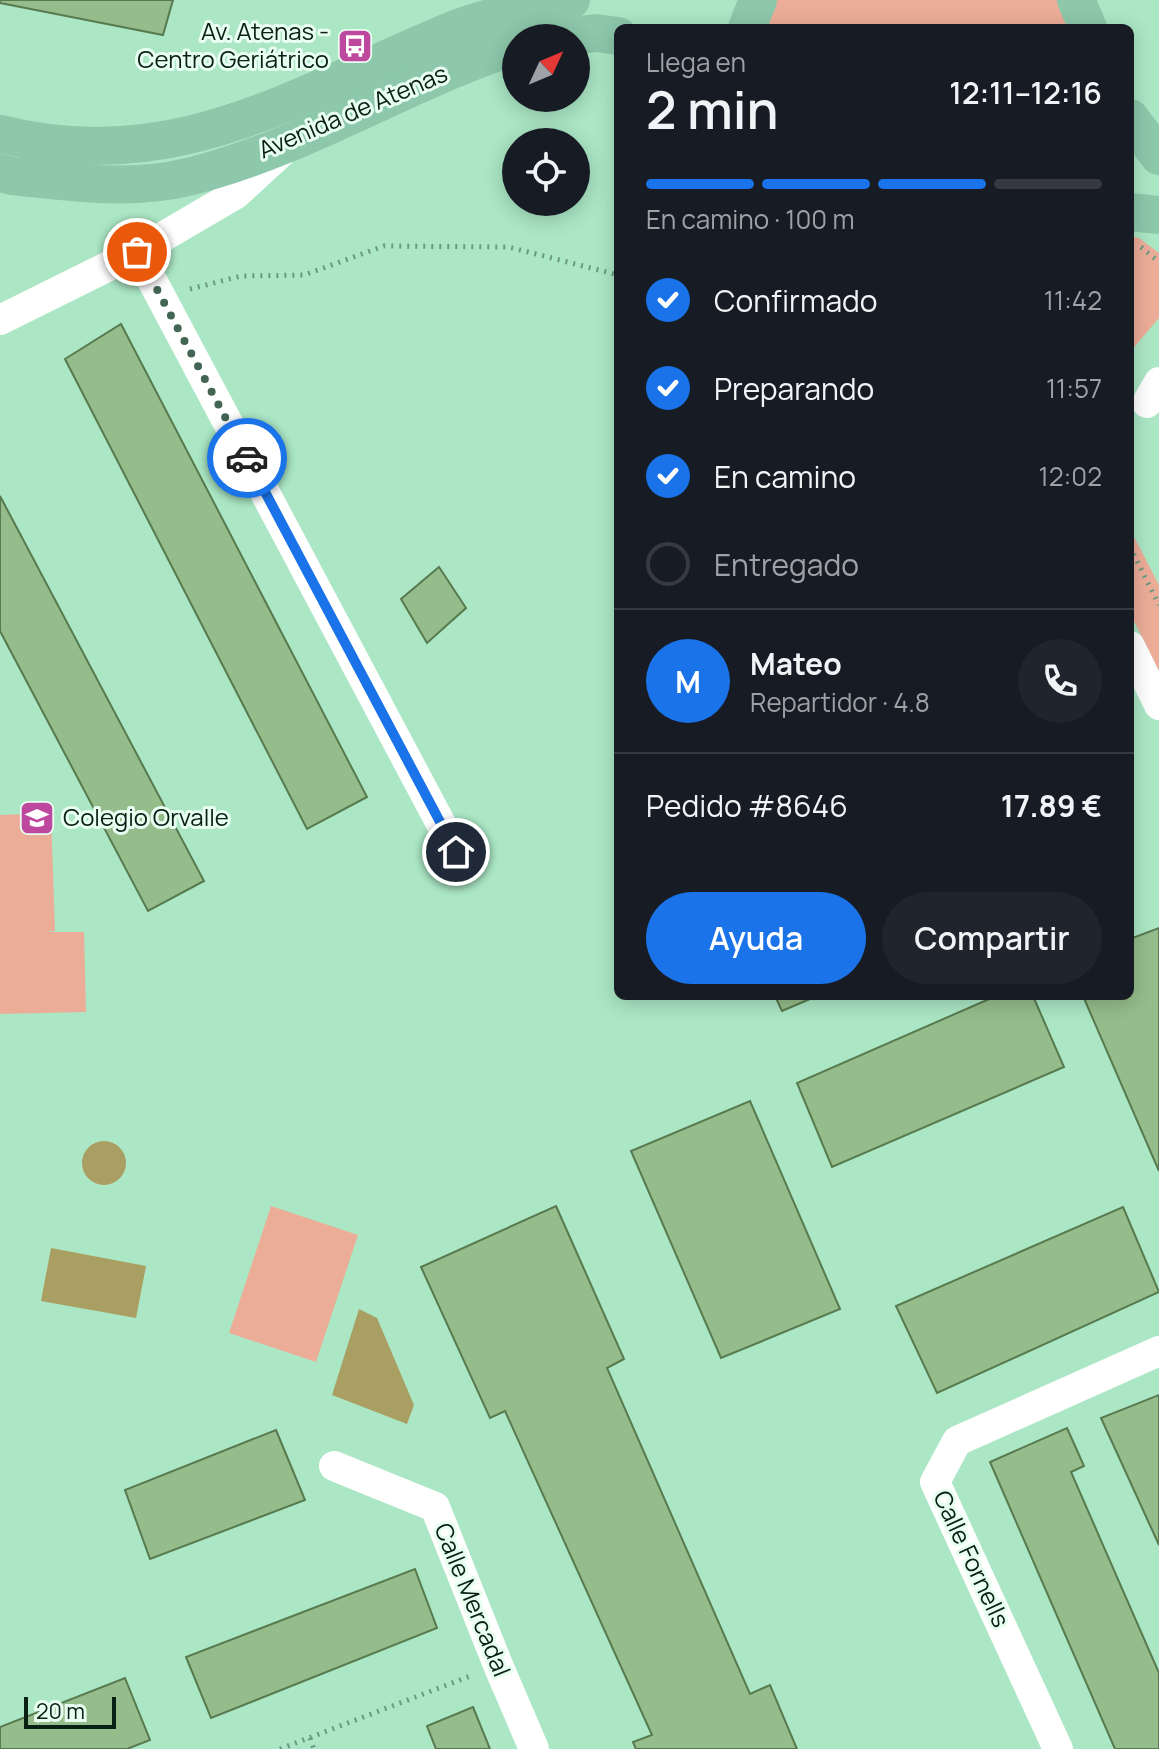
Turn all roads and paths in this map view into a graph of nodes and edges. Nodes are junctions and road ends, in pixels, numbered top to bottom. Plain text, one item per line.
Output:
1 (571, 0) edge
2 (758, 0) edge
3 (1076, 0) edge
4 (749, 24) edge
5 (1086, 24) edge
6 (590, 34) edge
7 (614, 35) edge
8 (502, 51) edge
9 (0, 134) edge
10 (292, 143) junction
11 (0, 173) edge
12 (1134, 212) edge
13 (1159, 215) edge
14 (1134, 244) edge
15 (1159, 262) edge
16 (144, 265) junction
17 (614, 274) edge
18 (0, 320) edge
19 (1134, 555) edge
20 (1159, 605) edge
21 (1134, 658) edge
22 (1146, 693) edge
23 (456, 852) dead end
24 (1159, 1351) edge
25 (334, 1466) dead end
26 (498, 1665) junction
27 (310, 1738) junction
28 (280, 1749) edge
29 (314, 1749) edge
30 (534, 1749) edge
31 (1058, 1749) edge

1 - 9 main road, Avenida de Atenas
2 - 4 main road
3 - 5 main road
6 - 7 main road
8 - 10 main road, Avenida de Atenas
10 - 11 main road, Avenida de Atenas
10 - 16 street
12 - 13 main road
14 - 15 path
16 - 17 path
16 - 18 street
16 - 23 street
19 - 20 path
21 - 22 street
24 - 31 street, Calle Fornells
25 - 26 street, Calle Mercadal
26 - 27 path
26 - 30 street, Calle Mercadal
27 - 28 path
27 - 29 path

